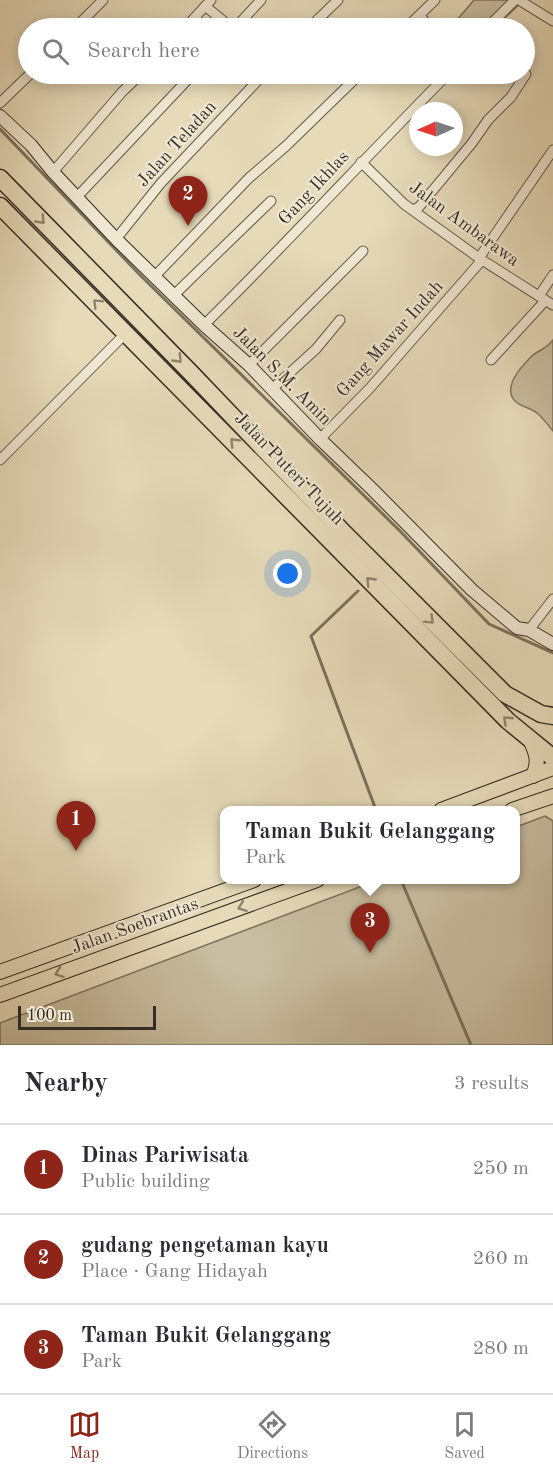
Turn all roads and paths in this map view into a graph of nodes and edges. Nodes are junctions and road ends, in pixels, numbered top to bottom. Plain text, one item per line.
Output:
1 (103, 0) edge
2 (261, 0) edge
3 (338, 0) edge
4 (435, 0) edge
5 (517, 0) edge
6 (208, 3) edge
7 (420, 15) junction
8 (85, 18) edge
9 (194, 18) edge
10 (224, 18) edge
11 (244, 18) edge
12 (319, 18) edge
13 (417, 18) edge
14 (422, 18) edge
15 (498, 18) edge
16 (553, 21) edge
17 (20, 84) edge
18 (130, 84) edge
19 (184, 84) edge
20 (255, 84) edge
21 (350, 84) edge
22 (438, 84) edge
23 (519, 84) edge
24 (0, 103) edge
25 (0, 116) edge
26 (553, 150) edge
27 (361, 162) junction
28 (53, 172) junction
29 (0, 178) edge
30 (77, 197) junction
31 (270, 201) dead end
32 (0, 206) edge
33 (413, 210) junction
34 (116, 238) junction
35 (363, 251) dead end
36 (481, 259) junction
37 (553, 275) edge
38 (155, 276) junction
39 (175, 294) junction
40 (546, 301) edge
41 (340, 320) dead end
42 (204, 325) junction
43 (126, 333) junction
44 (491, 360) dead end
45 (249, 365) junction
46 (272, 389) junction
47 (320, 439) junction
48 (0, 460) edge
49 (553, 599) edge
50 (529, 630) junction
51 (553, 644) edge
52 (553, 716) edge
53 (530, 739) junction
54 (553, 743) edge
55 (553, 758) edge
56 (553, 768) edge
57 (533, 776) junction
58 (553, 796) edge
59 (535, 803) junction
60 (452, 806) edge
61 (553, 806) edge
62 (520, 808) edge
63 (241, 884) edge
64 (303, 884) edge
65 (175, 909) junction
66 (180, 928) junction
67 (0, 972) edge
68 (0, 995) edge

1 - 8 street
2 - 11 street
3 - 12 street
4 - 7 street
5 - 15 street
5 - 16 street
6 - 9 street
6 - 10 street
7 - 13 street
7 - 14 street
17 - 24 street
18 - 28 street
19 - 30 street
20 - 34 street, Jalan Teladan
21 - 38 street
22 - 27 street, Gang Ikhlas
23 - 33 street
25 - 28 street, Jalan S.M. Amin
26 - 36 street, Gang Mawar Indah
27 - 33 street, Jalan Ambarawa
27 - 42 street, Gang Ikhlas
28 - 30 street, Jalan S.M. Amin
29 -> 52 highway, Jalan Puteri Tujuh
30 - 34 street, Jalan S.M. Amin
31 - 39 street
43 -> 32 highway, Jalan Puteri Tujuh
33 - 36 street, Jalan Ambarawa
34 - 38 street, Jalan S.M. Amin
35 - 45 street
36 - 40 street, Jalan Ambarawa
36 - 47 street, Gang Mawar Indah
37 - 40 street
38 - 39 street, Jalan S.M. Amin
39 - 42 street, Jalan S.M. Amin
40 - 44 street
41 - 46 street
42 - 45 street, Jalan S.M. Amin
43 - 48 street
53 -> 43 highway, Jalan Puteri Tujuh
45 - 46 street, Jalan S.M. Amin
46 - 47 street, Jalan S.M. Amin
47 - 50 street, Jalan S.M. Amin
49 - 50 street
50 - 51 street, Jalan S.M. Amin
53 - 55 highway, Jalan Puteri Tujuh
53 - 57 main road
54 - 55 highway
56 - 57 main road
57 - 60 main road
58 - 59 main road
59 - 61 main road
59 - 62 main road
63 - 65 main road, Jalan Soebrantas
64 -> 66 main road, Jalan Soebrantas
65 - 66 main road
65 - 67 main road, Jalan Soebrantas
66 -> 68 main road, Jalan Soebrantas

